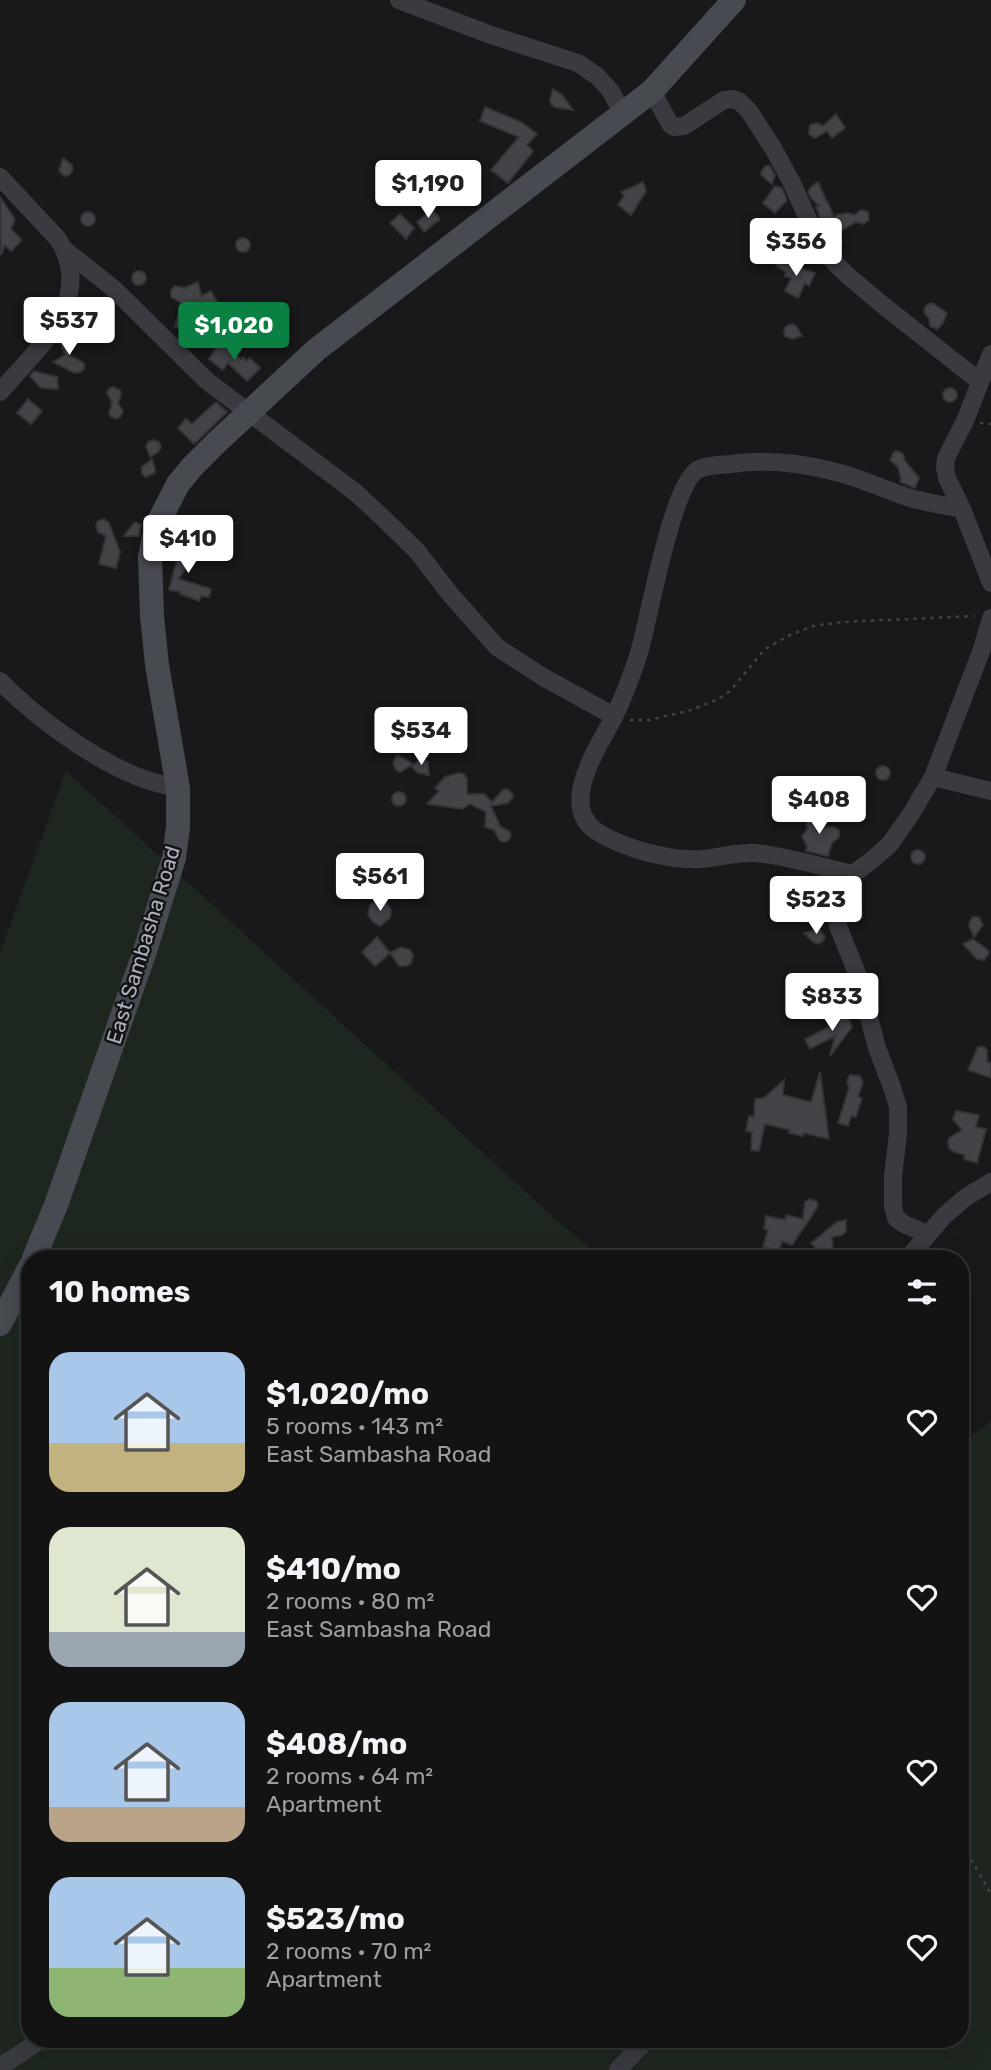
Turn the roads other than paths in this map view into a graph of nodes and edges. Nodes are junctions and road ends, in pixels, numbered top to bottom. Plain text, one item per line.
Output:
1 (399, 0) edge
2 (734, 0) edge
3 (652, 91) junction
4 (624, 115) junction
5 (0, 177) edge
6 (65, 250) junction
7 (991, 354) edge
8 (979, 381) junction
9 (0, 392) edge
10 (249, 413) junction
11 (962, 509) junction
12 (991, 583) edge
13 (985, 617) edge
14 (0, 681) edge
15 (614, 716) junction
16 (933, 777) junction
17 (178, 788) junction
18 (991, 791) edge
19 (853, 874) junction
20 (991, 1182) edge
21 (928, 1234) junction
22 (37, 1250) edge
23 (915, 1250) edge
24 (21, 1284) edge
25 (0, 1324) edge
26 (28, 2048) edge
27 (639, 2048) edge
28 (0, 2067) edge
29 (618, 2070) edge

1 - 4 street
2 - 3 street, East Sambasha Road
3 - 4 street, East Sambasha Road
3 - 8 street
4 - 10 street, East Sambasha Road
5 - 6 street
6 - 9 street
6 - 10 street
7 - 8 street
8 - 11 street
10 - 15 street
10 - 17 street, East Sambasha Road
11 - 12 street
11 - 15 street
13 - 16 street
14 - 17 street
15 - 19 street
16 - 18 street
16 - 19 street
17 - 22 street, East Sambasha Road
19 - 21 street
20 - 21 street
21 - 23 street
24 - 25 street
26 - 28 street
27 - 29 street

